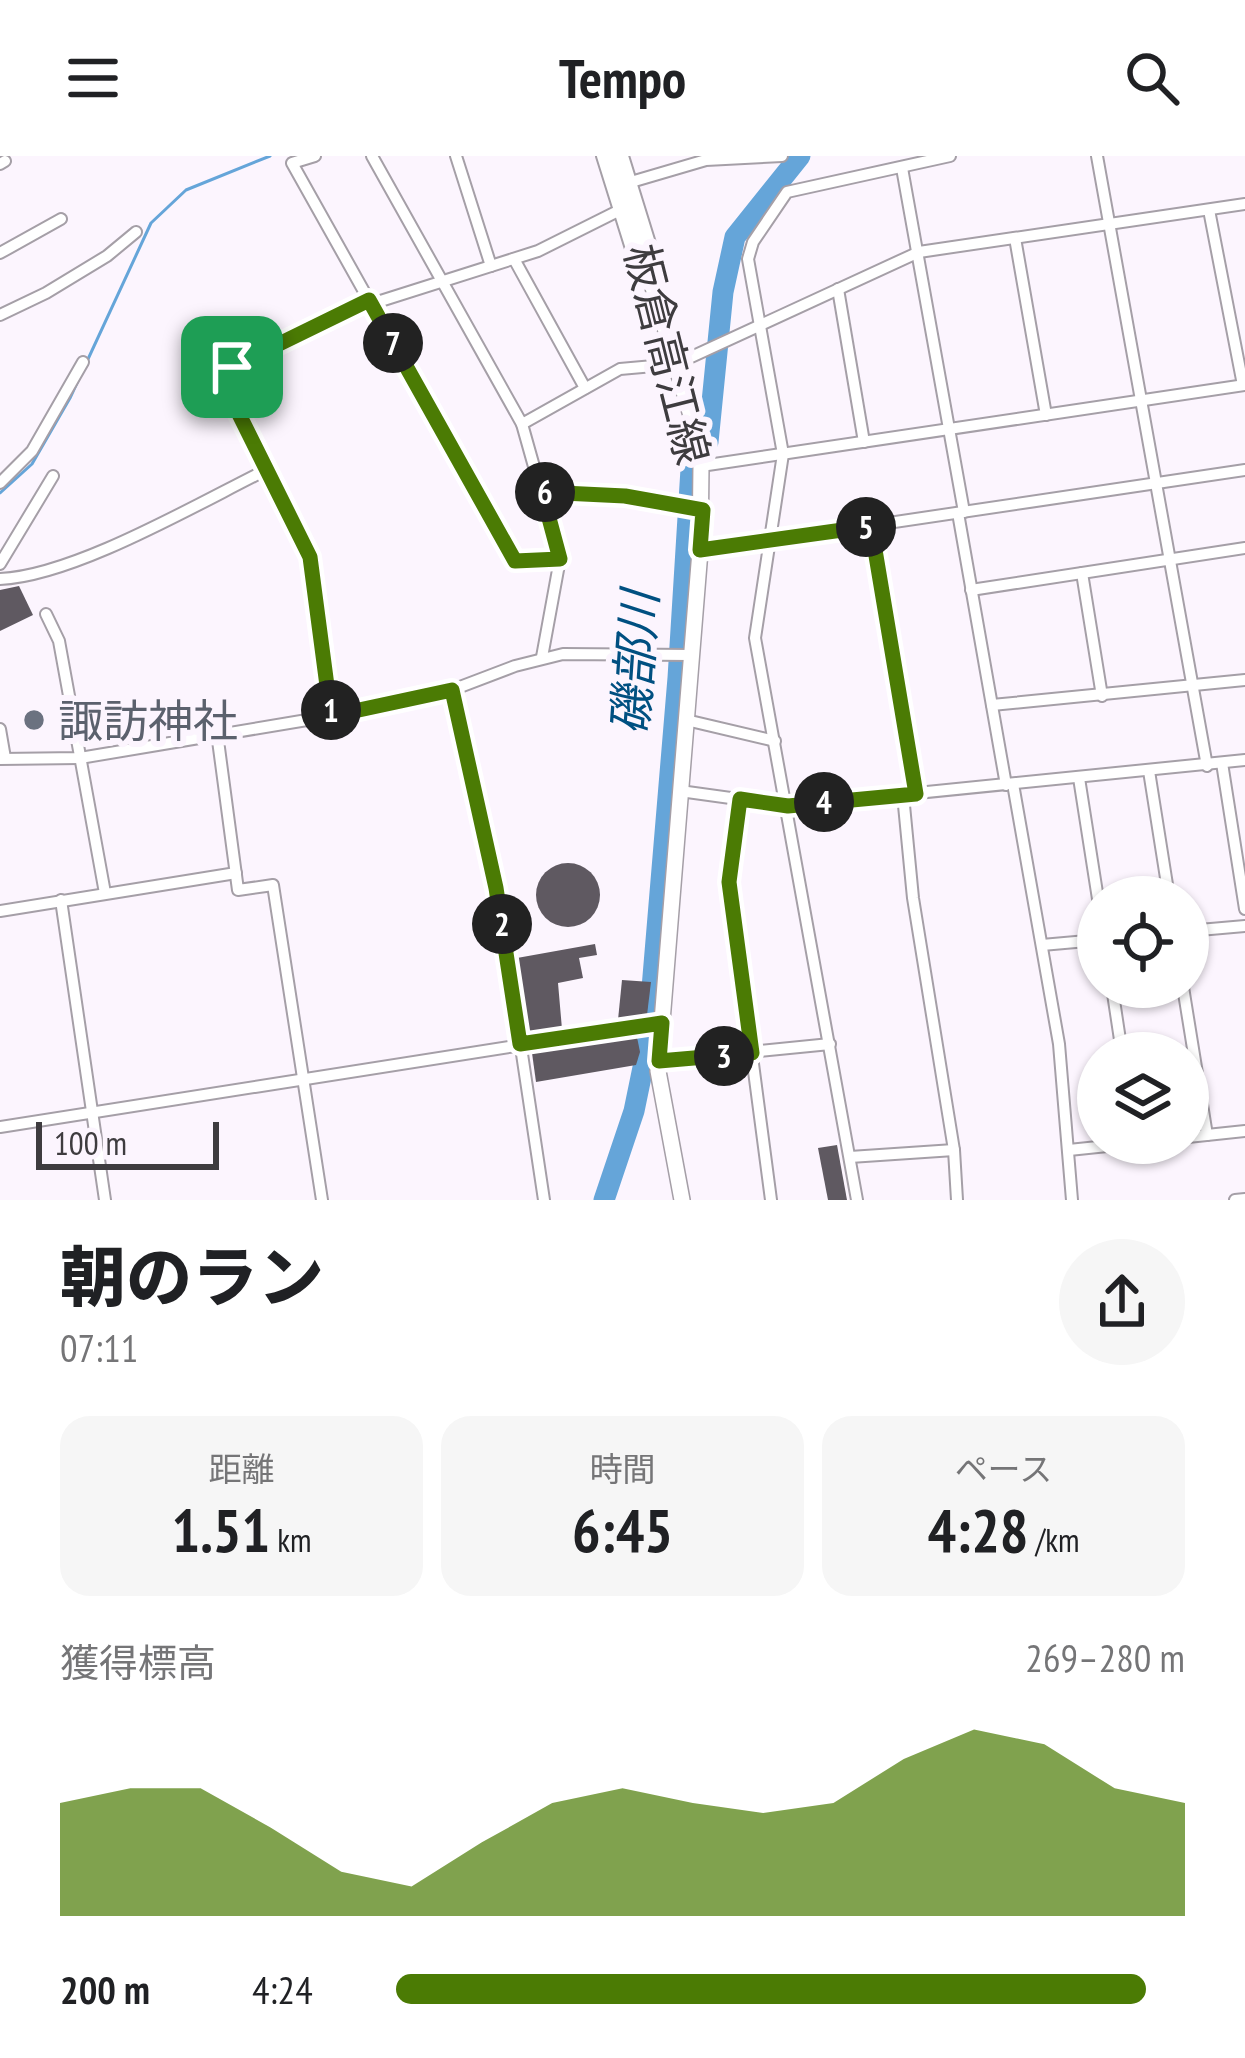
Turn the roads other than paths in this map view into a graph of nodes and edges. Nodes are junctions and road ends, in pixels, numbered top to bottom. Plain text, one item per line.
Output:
1 (315, 156) edge
2 (371, 156) edge
3 (456, 156) edge
4 (602, 156) edge
5 (619, 156) edge
6 (782, 156) edge
7 (950, 156) edge
8 (1096, 156) edge
9 (902, 168) junction
10 (631, 182) junction
11 (1245, 204) edge
12 (620, 210) junction
13 (1209, 210) junction
14 (61, 220) dead end
15 (1109, 224) junction
16 (136, 232) dead end
17 (1015, 238) junction
18 (919, 252) junction
19 (0, 253) edge
20 (514, 259) junction
21 (648, 264) junction
22 (491, 266) junction
23 (443, 283) junction
24 (838, 289) junction
25 (370, 302) junction
26 (0, 315) edge
27 (762, 326) junction
28 (83, 362) dead end
29 (676, 364) junction
30 (1244, 385) edge
31 (585, 388) junction
32 (1143, 401) junction
33 (1046, 415) junction
34 (522, 424) junction
35 (950, 429) junction
36 (864, 442) junction
37 (783, 454) junction
38 (701, 466) junction
39 (266, 470) junction
40 (1245, 470) edge
41 (53, 476) dead end
42 (0, 483) edge
43 (1156, 483) junction
44 (542, 492) junction
45 (703, 510) junction
46 (961, 513) junction
47 (871, 526) junction
48 (770, 540) junction
49 (1245, 548) edge
50 (700, 550) junction
51 (560, 559) junction
52 (1170, 560) junction
53 (0, 564) edge
54 (1082, 573) junction
55 (0, 579) edge
56 (971, 590) junction
57 (46, 614) dead end
58 (692, 655) junction
59 (542, 657) junction
60 (1245, 680) edge
61 (1193, 688) junction
62 (452, 690) junction
63 (1102, 696) junction
64 (992, 705) junction
65 (331, 716) junction
66 (686, 720) junction
67 (0, 729) edge
68 (217, 733) junction
69 (775, 741) junction
70 (3, 758) edge
71 (80, 758) junction
72 (1245, 760) edge
73 (1222, 764) junction
74 (1207, 766) junction
75 (1149, 771) junction
76 (1079, 778) junction
77 (1010, 785) junction
78 (680, 791) junction
79 (909, 794) junction
80 (740, 799) junction
81 (788, 806) junction
82 (1245, 817) edge
83 (1231, 819) junction
84 (236, 873) junction
85 (1242, 873) edge
86 (1094, 876) edge
87 (1166, 876) edge
88 (106, 893) junction
89 (61, 900) junction
90 (1245, 909) edge
91 (0, 911) edge
92 (1245, 926) edge
93 (1209, 929) edge
94 (1077, 942) edge
95 (1042, 945) junction
96 (662, 1023) junction
97 (520, 1044) junction
98 (830, 1044) junction
99 (752, 1053) junction
100 (659, 1061) junction
101 (304, 1079) junction
102 (91, 1112) junction
103 (0, 1126) edge
104 (1245, 1131) edge
105 (1209, 1136) edge
106 (1077, 1149) edge
107 (954, 1150) junction
108 (1069, 1150) junction
109 (850, 1157) junction
110 (1245, 1199) edge
111 (105, 1200) edge
112 (322, 1200) edge
113 (544, 1200) edge
114 (682, 1200) edge
115 (771, 1200) edge
116 (857, 1200) edge
117 (957, 1200) edge
118 (1072, 1200) edge
119 (1235, 1200) edge

1 - 25 street
2 - 23 street
3 - 22 street
4 - 12 street
5 - 10 street
5 - 21 main road, 板倉高江線
6 - 10 street
7 - 9 street
8 - 15 street
9 - 18 street
9 - 27 street
10 - 21 street
11 - 13 street
12 - 20 street
12 - 21 street
13 - 15 street
13 - 30 street
14 - 19 street
15 - 17 street
15 - 32 street
16 - 26 street
17 - 18 street
17 - 33 street
18 - 24 street
18 - 35 street
20 - 22 street
20 - 31 street
21 - 29 main road, 板倉高江線
22 - 23 street
23 - 25 street
23 - 34 street
24 - 27 street
24 - 36 street
25 - 39 street
25 - 51 street
27 - 29 street
27 - 37 street
28 - 42 street
29 - 31 street
29 - 38 main road, 板倉高江線
30 - 32 street
31 - 34 street
32 - 33 street
32 - 43 street
33 - 35 street
34 - 44 street
35 - 36 street
35 - 46 street
36 - 37 street
37 - 38 street
37 - 48 street
38 - 45 main road, 板倉高江線
39 - 55 street
39 - 65 street
40 - 43 street
41 - 53 street
43 - 46 street
43 - 52 street
44 - 45 street
44 - 51 street
45 - 50 main road, 板倉高江線
46 - 47 street
46 - 56 street
47 - 48 street
47 - 79 street
48 - 50 street
48 - 69 street
49 - 52 street
50 - 58 main road, 板倉高江線
51 - 59 street
52 - 54 street
52 - 61 street
54 - 56 street
54 - 63 street
56 - 64 street
57 - 71 street
58 - 59 street
58 - 66 main road, 板倉高江線
59 - 62 street
60 - 61 street
61 - 63 street
61 - 74 street
62 - 65 street
62 - 97 street
63 - 64 street
64 - 77 street
65 - 68 street
66 - 69 street
66 - 78 main road, 板倉高江線
67 - 70 street
68 - 71 street
68 - 84 street
69 - 81 street
70 - 71 street
71 - 88 street
72 - 73 street
73 - 74 street
73 - 83 street
74 - 75 street
75 - 76 street
75 - 87 street
76 - 77 street
76 - 86 street
77 - 79 street
77 - 95 street
78 - 80 street
78 - 96 main road, 板倉高江線
79 - 81 street
79 - 107 street
80 - 81 street
80 - 99 street
81 - 98 street
82 - 83 street
83 - 85 street
84 - 88 street
84 - 101 street
85 - 90 street
88 - 89 street
89 - 91 street
89 - 102 street
92 - 93 street
94 - 95 street
95 - 108 street
96 - 97 street
96 - 100 main road, 板倉高江線
97 - 101 street
97 - 113 street
98 - 99 street
98 - 109 street
99 - 100 street
99 - 115 street
100 - 114 main road, 板倉高江線
101 - 102 street
101 - 112 street
102 - 103 street
102 - 111 street
104 - 105 street
106 - 108 street
107 - 109 street
107 - 117 street
108 - 118 street
109 - 116 street
110 - 119 street

